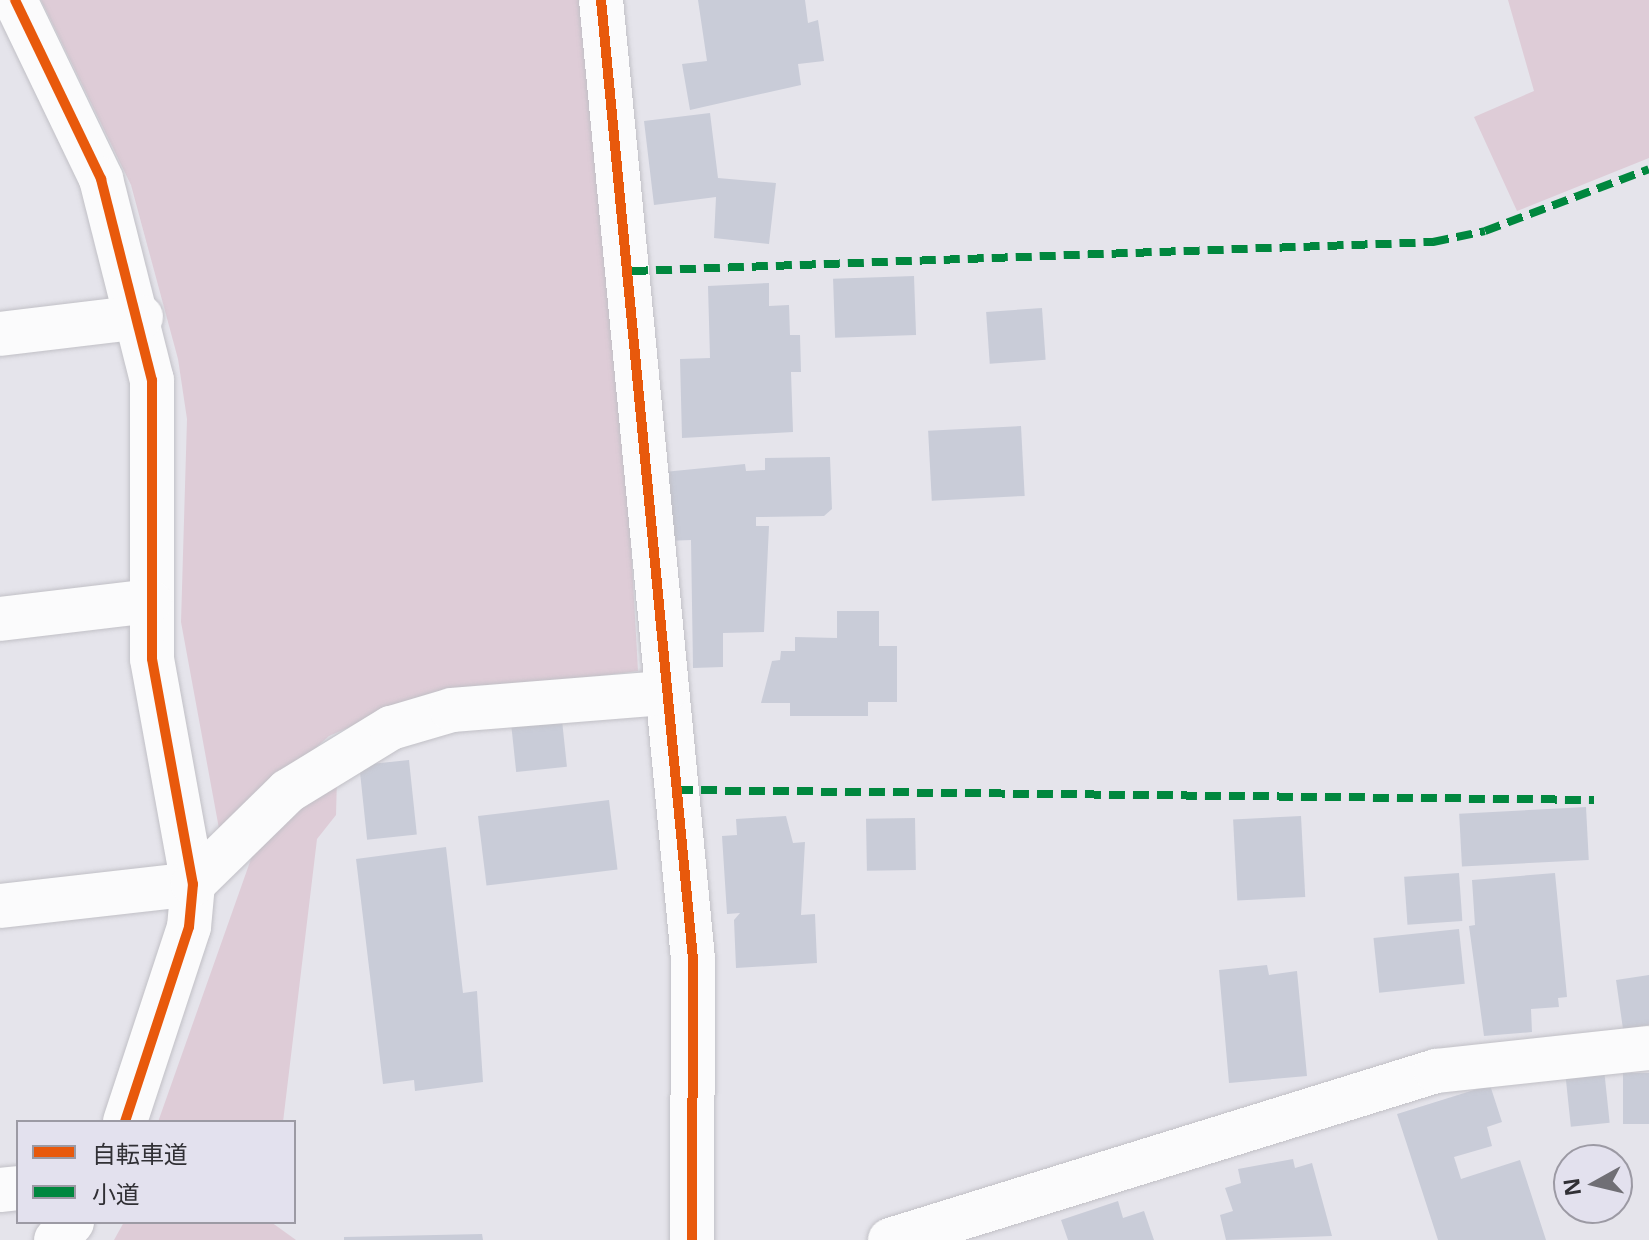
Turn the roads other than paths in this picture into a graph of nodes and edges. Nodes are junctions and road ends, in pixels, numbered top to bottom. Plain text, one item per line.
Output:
1 (15, 0) edge
2 (601, 0) edge
3 (19, 49) edge
4 (141, 317) junction
5 (0, 334) edge
6 (150, 601) junction
7 (0, 619) edge
8 (663, 693) junction
9 (193, 884) junction
10 (0, 906) edge
11 (1649, 1048) edge
12 (126, 1120) edge
13 (70, 1224) edge
14 (56, 1240) edge
15 (692, 1240) edge
16 (890, 1240) edge

1 - 3 street
2 - 8 street
3 - 4 street
4 - 5 street
4 - 6 street
6 - 7 street
6 - 9 street
8 - 9 street
8 - 15 street
9 - 10 street
9 - 12 street
11 - 16 street
13 - 14 street

